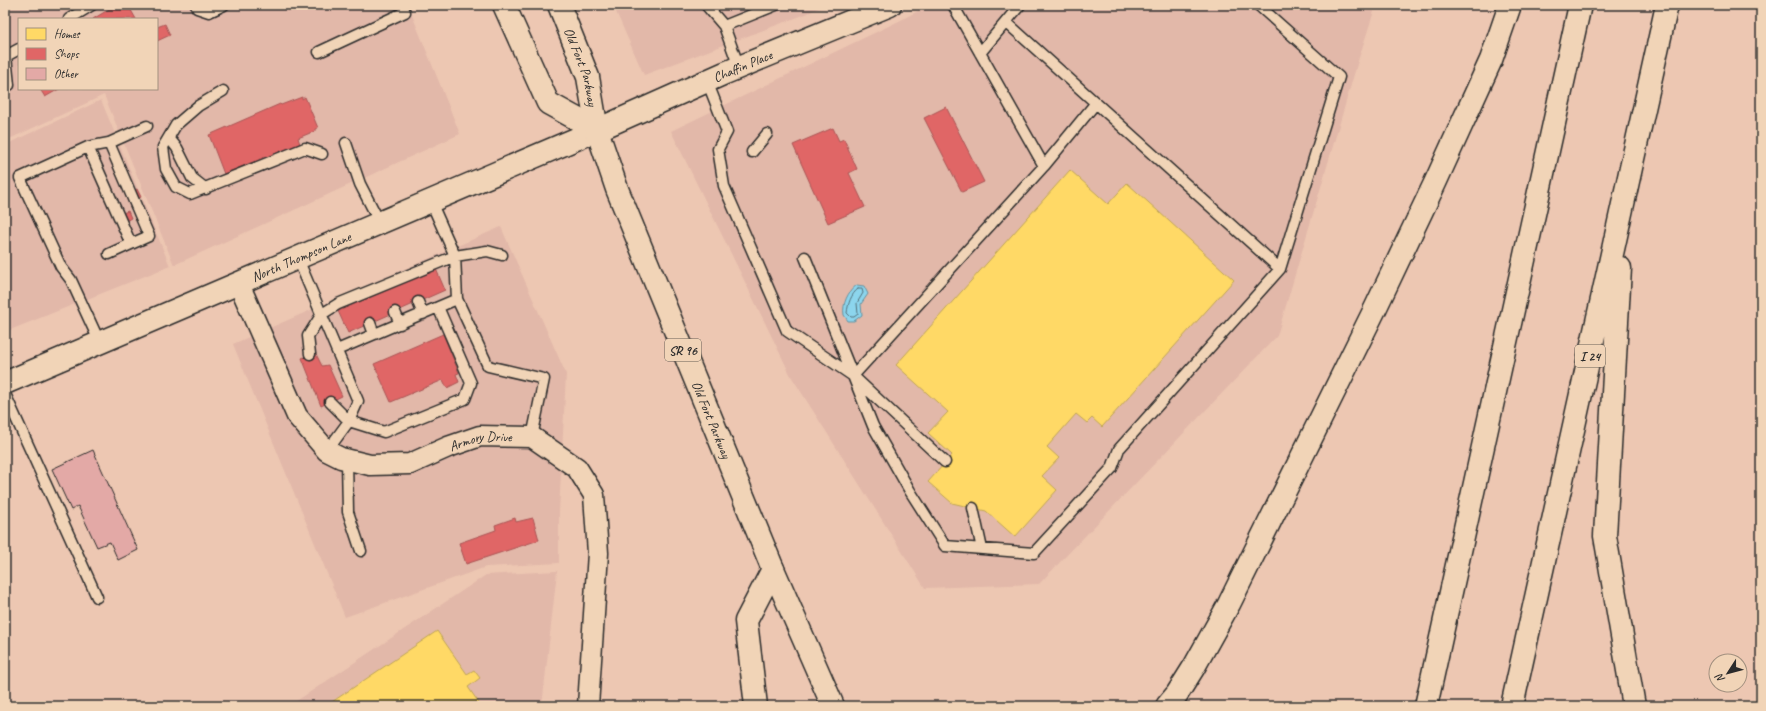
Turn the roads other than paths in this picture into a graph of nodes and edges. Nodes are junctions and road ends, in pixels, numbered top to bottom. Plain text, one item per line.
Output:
1 (92, 5) edge
2 (196, 5) edge
3 (224, 5) edge
4 (402, 5) edge
5 (504, 5) edge
6 (559, 5) edge
7 (706, 5) edge
8 (776, 5) edge
9 (953, 5) edge
10 (1020, 5) edge
11 (1258, 5) edge
12 (1510, 5) edge
13 (1580, 5) edge
14 (1667, 5) edge
15 (882, 7) edge
16 (71, 18) edge
17 (1006, 22) junction
18 (724, 26) junction
19 (18, 50) edge
20 (319, 52) dead end
21 (980, 53) junction
22 (739, 67) junction
23 (707, 81) junction
24 (5, 87) edge
25 (223, 91) dead end
26 (1095, 104) junction
27 (147, 126) dead end
28 (597, 130) junction
29 (767, 134) dead end
30 (169, 138) junction
31 (109, 143) junction
32 (346, 143) dead end
33 (88, 146) junction
34 (752, 152) dead end
35 (322, 154) dead end
36 (1044, 166) junction
37 (206, 189) junction
38 (431, 202) junction
39 (1624, 202) junction
40 (380, 224) junction
41 (131, 244) junction
42 (109, 254) dead end
43 (502, 255) dead end
44 (455, 256) junction
45 (805, 257) dead end
46 (298, 259) junction
47 (1280, 269) junction
48 (239, 284) junction
49 (457, 299) junction
50 (418, 302) dead end
51 (438, 307) junction
52 (394, 312) dead end
53 (322, 314) junction
54 (423, 314) junction
55 (370, 323) dead end
56 (400, 324) junction
57 (374, 334) junction
58 (100, 343) junction
59 (337, 350) junction
60 (310, 354) dead end
61 (852, 376) junction
62 (5, 383) edge
63 (5, 394) edge
64 (330, 402) dead end
65 (349, 421) junction
66 (532, 437) junction
67 (327, 451) junction
68 (347, 459) junction
69 (945, 462) dead end
70 (972, 508) dead end
71 (982, 549) junction
72 (361, 551) dead end
73 (773, 569) junction
74 (97, 597) dead end
75 (588, 706) edge
76 (756, 706) edge
77 (833, 706) edge
78 (1167, 706) edge
79 (1426, 706) edge
80 (1512, 706) edge
81 (1634, 706) edge

1 - 16 lane
2 - 3 lane
4 - 20 lane
5 - 28 main road, Old Fort Parkway
6 - 28 main road, Old Fort Parkway / SR 96
7 - 18 lane
8 - 18 lane
9 - 21 lane
10 - 17 lane
11 - 47 lane
12 - 78 main road
13 - 79 main road
14 - 39 main road, I 24
15 - 22 main road, Chaffin Place
17 - 21 lane
17 - 26 lane
18 - 22 lane
19 - 24 lane
21 - 36 lane
22 - 23 main road, Chaffin Place
23 - 28 main road, Chaffin Place
23 - 61 lane
25 - 30 lane
26 - 36 lane
26 - 47 lane
27 - 31 lane
28 - 38 main road, North Thompson Lane
28 - 73 main road, Old Fort Parkway / SR 96
29 - 34 lane
30 - 37 lane
30 - 37 lane
31 - 33 lane
31 - 41 lane
32 - 40 lane
33 - 41 lane
33 - 58 lane
35 - 37 lane
36 - 61 lane
38 - 40 main road, North Thompson Lane
38 - 44 lane
39 - 80 main road, I 24
39 - 81 main road
40 - 46 main road, North Thompson Lane
41 - 42 lane
43 - 44 lane
44 - 49 lane
44 - 53 lane
45 - 61 lane
46 - 48 main road, North Thompson Lane
46 - 53 lane
47 - 71 lane
48 - 58 main road, North Thompson Lane
48 - 67 street, Armory Drive
49 - 51 lane
49 - 66 lane
50 - 54 lane
51 - 54 lane
51 - 65 lane
52 - 56 lane
53 - 59 lane
53 - 60 lane
54 - 56 lane
55 - 57 lane
56 - 57 lane
57 - 59 lane
58 - 62 main road, North Thompson Lane
59 - 65 lane
61 - 69 lane
61 - 71 lane
63 - 74 lane
64 - 65 lane
65 - 67 lane
66 - 68 street, Armory Drive
66 - 75 street, Armory Drive
67 - 68 street, Armory Drive
68 - 72 lane
70 - 71 lane
73 - 76 main road
73 - 77 main road, Old Fort Parkway / SR 96

